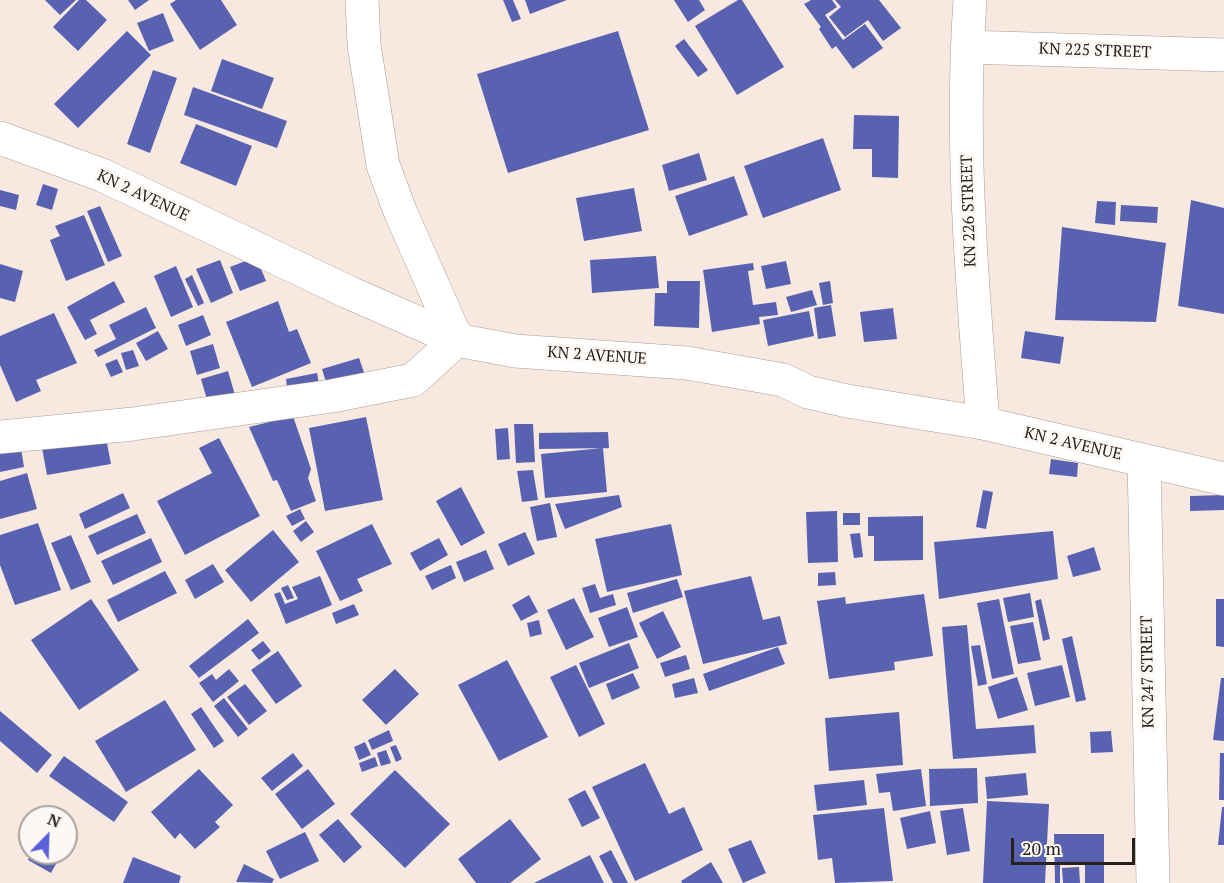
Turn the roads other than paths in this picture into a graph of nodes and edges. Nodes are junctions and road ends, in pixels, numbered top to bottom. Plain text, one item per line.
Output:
1 (362, 0) edge
2 (970, 0) edge
3 (967, 47) junction
4 (1224, 55) edge
5 (0, 138) edge
6 (457, 340) junction
7 (982, 423) junction
8 (0, 437) edge
9 (1144, 461) junction
10 (1224, 480) edge
11 (1153, 883) edge

1 - 6 main road
2 - 3 main road, KN 226 STREET
3 - 4 main road, KN 225 STREET
3 - 7 main road, KN 226 STREET
5 - 6 main road, KN 2 AVENUE
6 - 7 main road, KN 2 AVENUE
6 - 8 main road
7 - 9 main road, KN 2 AVENUE
9 - 10 main road, KN 2 AVENUE
9 - 11 main road, KN 247 STREET

